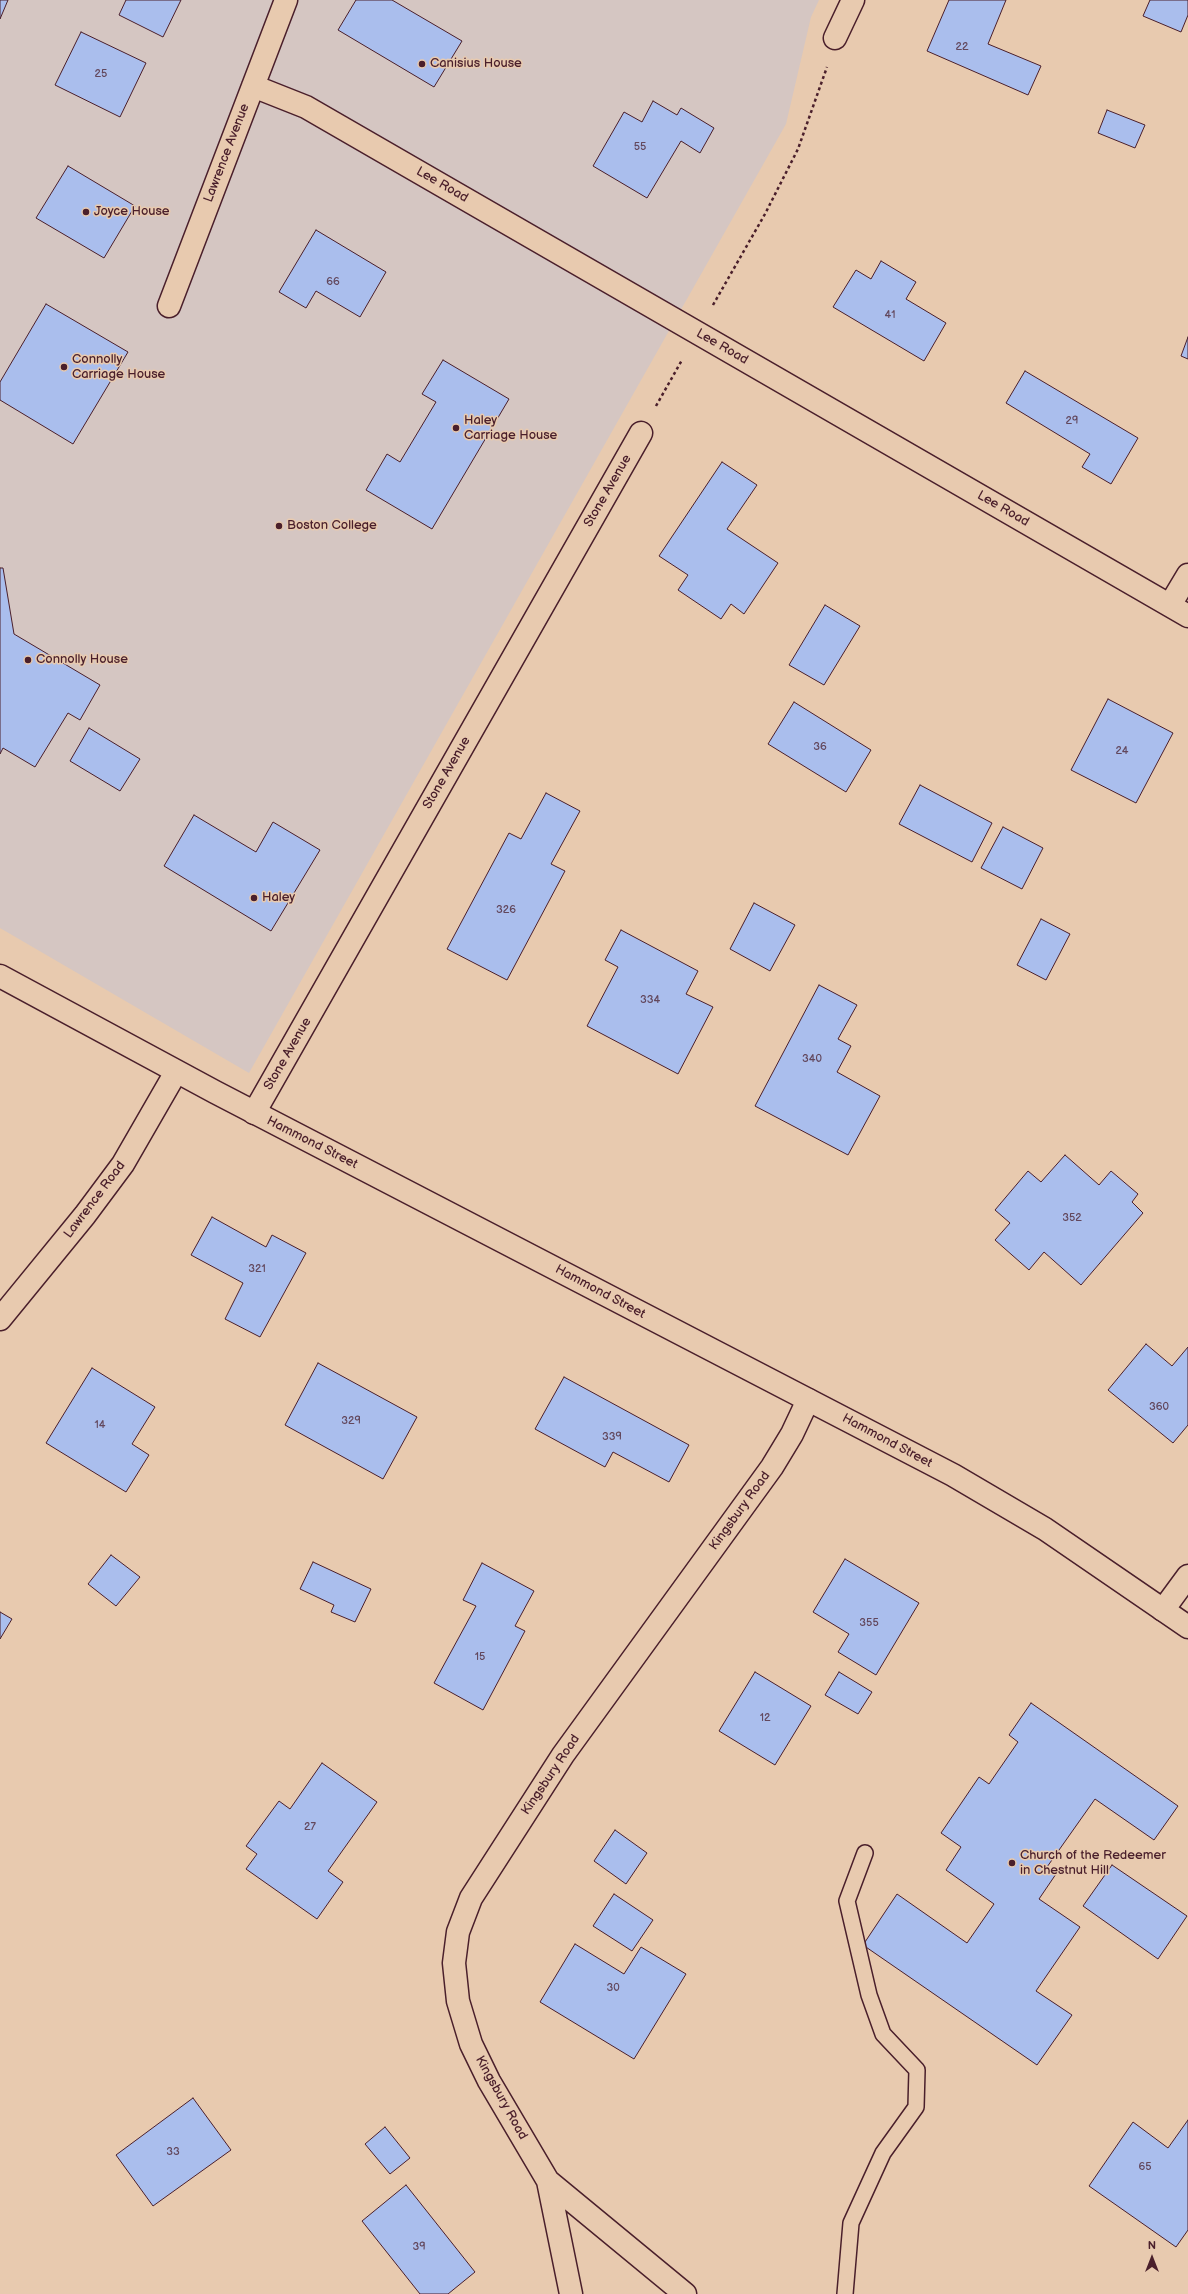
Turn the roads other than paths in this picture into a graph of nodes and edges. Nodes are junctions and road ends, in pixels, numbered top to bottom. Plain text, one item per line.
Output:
1 (286, 0) edge
2 (853, 0) edge
3 (835, 38) road end
4 (253, 86) junction
5 (169, 306) dead end
6 (641, 433) road end
7 (1188, 575) edge
8 (1179, 611) edge
9 (0, 976) edge
10 (176, 1072) junction
11 (254, 1113) junction
12 (0, 1319) edge
13 (808, 1400) junction
14 (1188, 1576) edge
15 (1163, 1610) junction
16 (1188, 1627) edge
17 (865, 1853) dead end
18 (548, 2181) junction
19 (571, 2294) edge
20 (685, 2294) edge
21 (845, 2294) edge

1 - 4 street, Lawrence Avenue
2 - 3 street
4 - 5 street, Lawrence Avenue
4 - 8 street, Lee Road
6 - 11 street, Stone Avenue
7 - 8 street
9 - 10 street, Hammond Street
10 - 11 street, Hammond Street
10 - 12 street, Lawrence Road
11 - 13 street, Hammond Street
13 - 15 street, Hammond Street
13 - 18 street, Kingsbury Road
14 - 15 street
15 - 16 street, Hammond Street
17 - 21 lane
18 - 19 street, Kingsbury Road
18 - 20 street, Kingsbury Road

